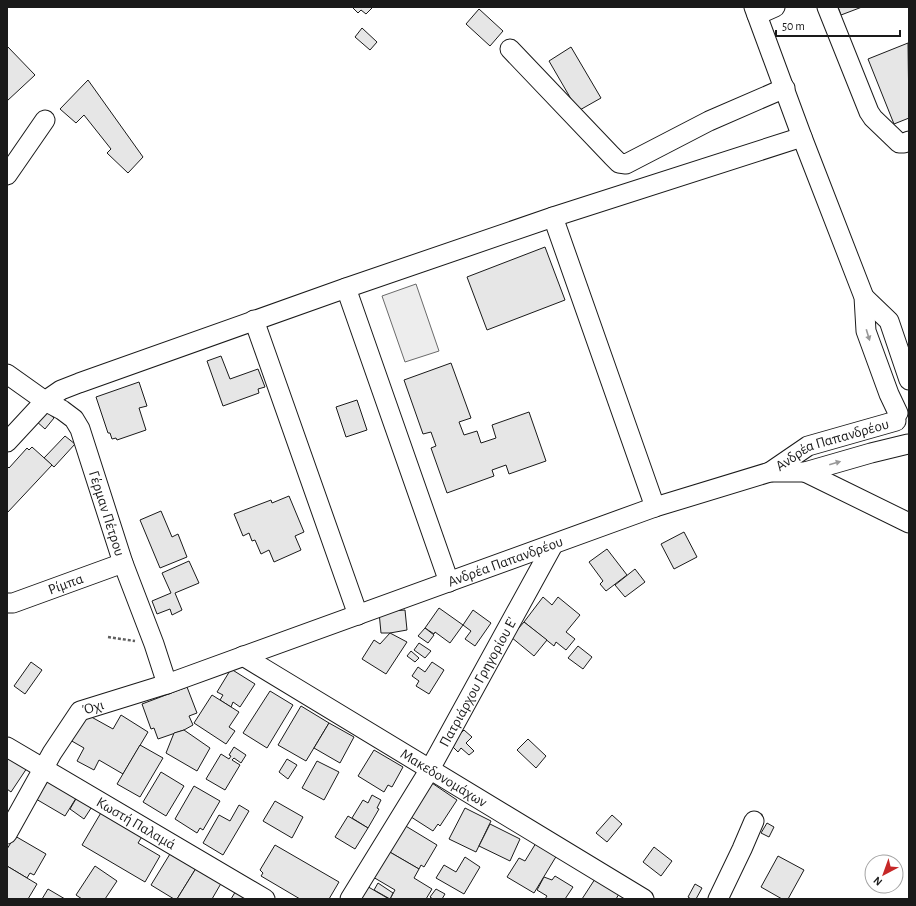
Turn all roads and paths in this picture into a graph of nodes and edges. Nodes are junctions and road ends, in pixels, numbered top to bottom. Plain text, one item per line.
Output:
1 (775, 7) edge
2 (827, 7) edge
3 (755, 11) edge
4 (510, 49) dead end
5 (785, 88) junction
6 (45, 120) dead end
7 (802, 137) junction
8 (909, 141) edge
9 (7, 175) edge
10 (553, 217) junction
11 (346, 288) junction
12 (864, 297) junction
13 (254, 320) junction
14 (7, 374) edge
15 (909, 380) edge
16 (45, 402) junction
17 (901, 413) edge
18 (7, 442) edge
19 (908, 444) edge
20 (770, 472) junction
21 (805, 472) junction
22 (655, 507) junction
23 (909, 523) edge
24 (553, 545) junction
25 (123, 563) junction
26 (449, 582) junction
27 (7, 603) edge
28 (358, 615) junction
29 (108, 637) dead end
30 (154, 644) junction
31 (243, 656) junction
32 (167, 684) junction
33 (7, 747) edge
34 (43, 769) junction
35 (430, 769) junction
36 (754, 822) dead end
37 (7, 834) edge
38 (265, 899) edge
39 (350, 899) edge
40 (644, 899) edge
41 (718, 899) edge

1 - 3 street
2 - 8 street
3 - 5 street
4 - 5 street
5 - 7 street
6 - 9 street
7 - 10 street
7 - 12 street
10 - 11 street
10 - 22 street
11 - 13 street
11 - 26 street
12 - 15 street
12 -> 17 street
13 - 16 street
13 - 28 street
14 - 16 street, Γέρμαν Πέτρου
16 - 18 street
16 - 25 street, Γέρμαν Πέτρου
17 - 19 street
17 - 20 street, Ανδρέα Παπανδρέου
21 -> 19 street, Ανδρέα Παπανδρέου
20 - 21 street, Ανδρέα Παπανδρέου
20 - 22 street, Ανδρέα Παπανδρέου
21 - 23 street
22 - 24 street, Ανδρέα Παπανδρέου
24 - 26 street, Ανδρέα Παπανδρέου
24 - 35 street, Πατριάρχου Γρηγορίου Ε'
25 - 27 street, Ρίμπα
25 - 30 street, Γέρμαν Πέτρου
26 - 28 street, Ανδρέα Παπανδρέου
28 - 31 street, Ανδρέα Παπανδρέου
29 - 30 path
30 - 32 street, Γέρμαν Πέτρου
31 - 32 street, Όχι
31 - 35 street, Μακεδονομάχων
32 - 34 street, Όχι
33 - 34 street, Κωστή Παλαμά
34 - 37 street, Όχι
34 - 38 street, Κωστή Παλαμά
35 - 39 street, Πατριάρχου Γρηγορίου Ε'
35 - 40 street, Μακεδονομάχων
36 - 41 street

